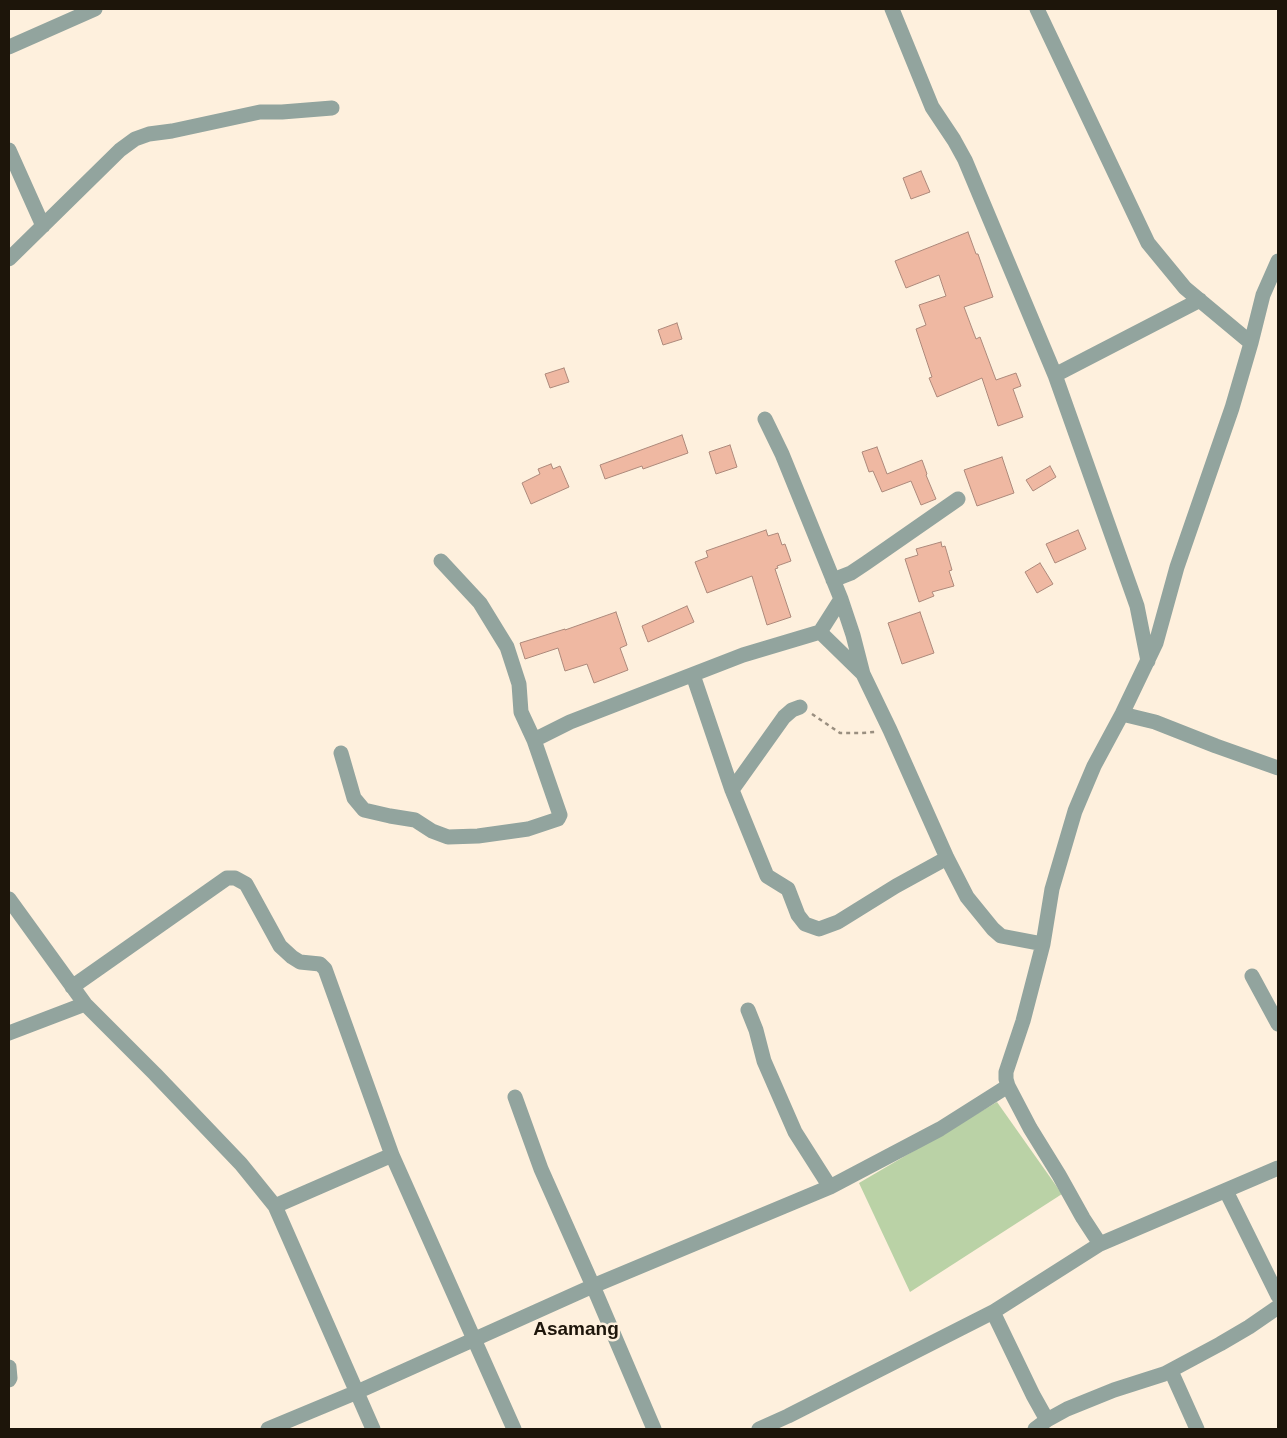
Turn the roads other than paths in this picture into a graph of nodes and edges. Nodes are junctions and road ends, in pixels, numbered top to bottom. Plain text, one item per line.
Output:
1 (95, 9) edge
2 (892, 9) edge
3 (1037, 9) edge
4 (9, 47) edge
5 (332, 108) dead end
6 (9, 150) edge
7 (43, 226) junction
8 (9, 259) edge
9 (1278, 261) edge
10 (1200, 300) junction
11 (1251, 343) junction
12 (1056, 375) junction
13 (764, 419) dead end
14 (958, 499) dead end
15 (441, 561) dead end
16 (833, 580) junction
17 (841, 599) junction
18 (820, 632) junction
19 (1148, 661) junction
20 (863, 674) junction
21 (693, 675) junction
22 (800, 707) road end
23 (1122, 714) junction
24 (534, 740) junction
25 (340, 753) dead end
26 (1278, 768) edge
27 (732, 790) junction
28 (947, 858) junction
29 (9, 899) edge
30 (1043, 944) junction
31 (1252, 976) dead end
32 (72, 987) junction
33 (85, 1004) junction
34 (748, 1010) dead end
35 (1278, 1024) edge
36 (9, 1033) edge
37 (1008, 1086) junction
38 (515, 1097) dead end
39 (392, 1155) junction
40 (1278, 1168) edge
41 (830, 1187) junction
42 (1226, 1191) junction
43 (276, 1206) junction
44 (1100, 1244) junction
45 (593, 1286) junction
46 (1278, 1296) edge
47 (1278, 1307) edge
48 (993, 1312) junction
49 (474, 1340) junction
50 (9, 1367) edge
51 (1171, 1371) junction
52 (9, 1380) edge
53 (357, 1392) junction
54 (792, 1423) edge
55 (1041, 1425) edge
56 (268, 1429) edge
57 (373, 1429) edge
58 (514, 1429) edge
59 (654, 1429) edge
60 (759, 1429) edge
61 (1197, 1429) edge

1 - 4 street
2 - 12 street
3 - 10 street
5 - 7 street
6 - 7 street
7 - 8 street
9 - 11 street
10 - 11 street
10 - 12 street
11 - 19 street
12 - 19 street
13 - 16 street
14 - 16 street
15 - 24 street
16 - 17 street
17 - 18 street
17 - 20 street
18 - 20 street
18 - 21 street
19 - 23 street
20 - 28 street
21 - 24 street
21 - 27 street
22 - 27 street
23 - 26 street
23 - 30 street
24 - 25 street
27 - 28 street
28 - 30 street
29 - 32 street
30 - 37 street
31 - 35 street
32 - 33 street
32 - 39 street
33 - 36 street
33 - 43 street
34 - 41 street
37 - 41 street
37 - 44 street
38 - 45 street
39 - 43 street
39 - 49 street
40 - 42 street
41 - 45 street
42 - 44 street
42 - 46 street
43 - 53 street
44 - 48 street
45 - 49 street
45 - 59 street
47 - 51 street
48 - 54 street
48 - 55 street
49 - 53 street
49 - 58 street
50 - 52 street
51 - 55 street
51 - 61 street
53 - 56 street
53 - 57 street
54 - 60 street

